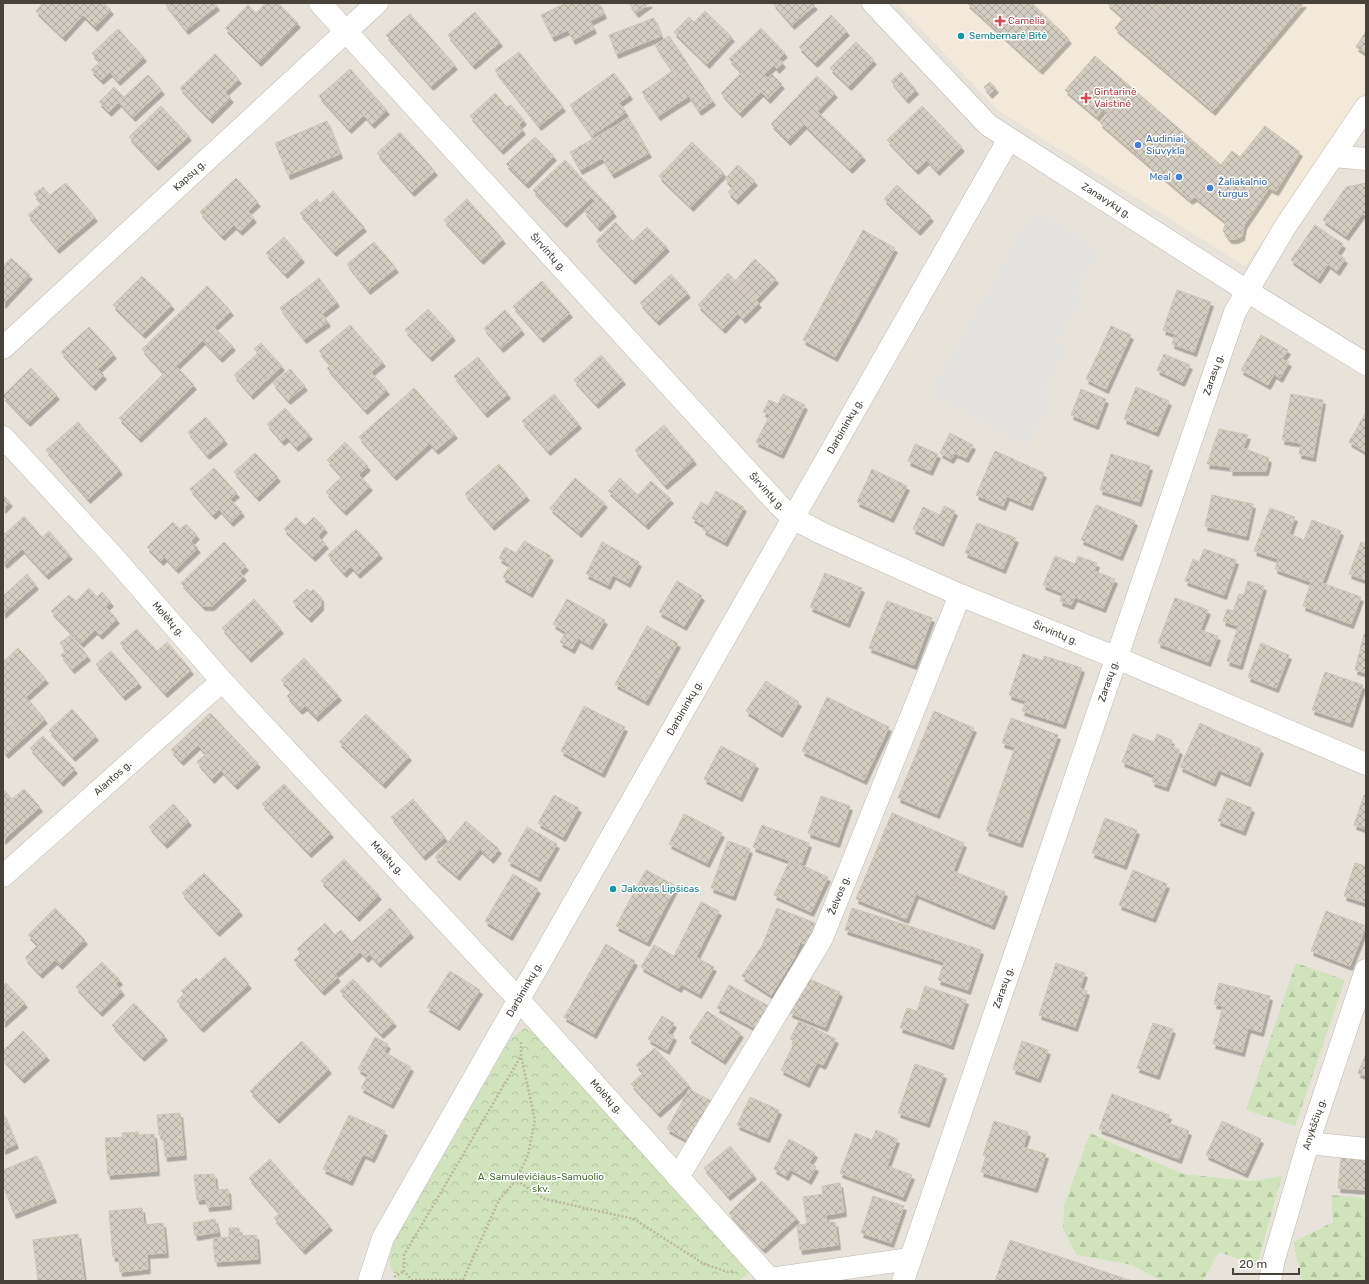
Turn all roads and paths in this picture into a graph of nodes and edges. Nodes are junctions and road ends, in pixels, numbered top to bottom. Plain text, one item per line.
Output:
1 (320, 3) edge
2 (377, 3) edge
3 (873, 3) edge
4 (346, 30) junction
5 (1366, 108) edge
6 (1009, 139) junction
7 (1333, 156) junction
8 (1366, 159) edge
9 (1247, 291) junction
10 (3, 348) edge
11 (1366, 364) edge
12 (3, 437) edge
13 (793, 518) junction
14 (960, 595) junction
15 (1117, 658) junction
16 (222, 681) junction
17 (1366, 764) edge
18 (3, 876) edge
19 (1366, 970) edge
20 (519, 1000) junction
21 (520, 1035) dead end
22 (522, 1056) junction
23 (1308, 1142) junction
24 (1366, 1148) edge
25 (678, 1177) junction
26 (516, 1180) junction
27 (910, 1259) junction
28 (767, 1276) edge
29 (369, 1281) edge
30 (903, 1281) edge
31 (1270, 1281) edge

1 - 4 street, Širvintų g.
2 - 4 street, Kapsų g.
3 - 6 street, Zanavykų g.
4 - 10 street, Kapsų g.
4 - 13 street, Širvintų g.
5 - 7 street, Zarasų g.
6 - 9 street, Zanavykų g.
6 - 13 street, Darbininkų g.
7 - 8 street
7 - 9 street, Zarasų g.
9 - 11 street, Zanavykų g.
9 - 15 street, Zarasų g.
12 - 16 street, Molėtų g.
13 - 14 street, Širvintų g.
13 - 20 street, Darbininkų g.
14 - 15 street, Širvintų g.
14 - 25 street, Želvos g.
15 - 17 street, Širvintų g.
15 - 27 street, Zarasų g.
16 - 18 street, Alantos g.
16 - 20 street, Molėtų g.
19 - 23 street, Anykščių g.
20 - 25 street, Molėtų g.
20 - 29 street, Darbininkų g.
21 - 22 path
22 - 26 path
22 - 26 path
23 - 24 street
23 - 31 street, Anykščių g.
25 - 28 street, Molėtų g.
26 - 28 path
27 - 28 street
27 - 30 street, Zarasų g.

